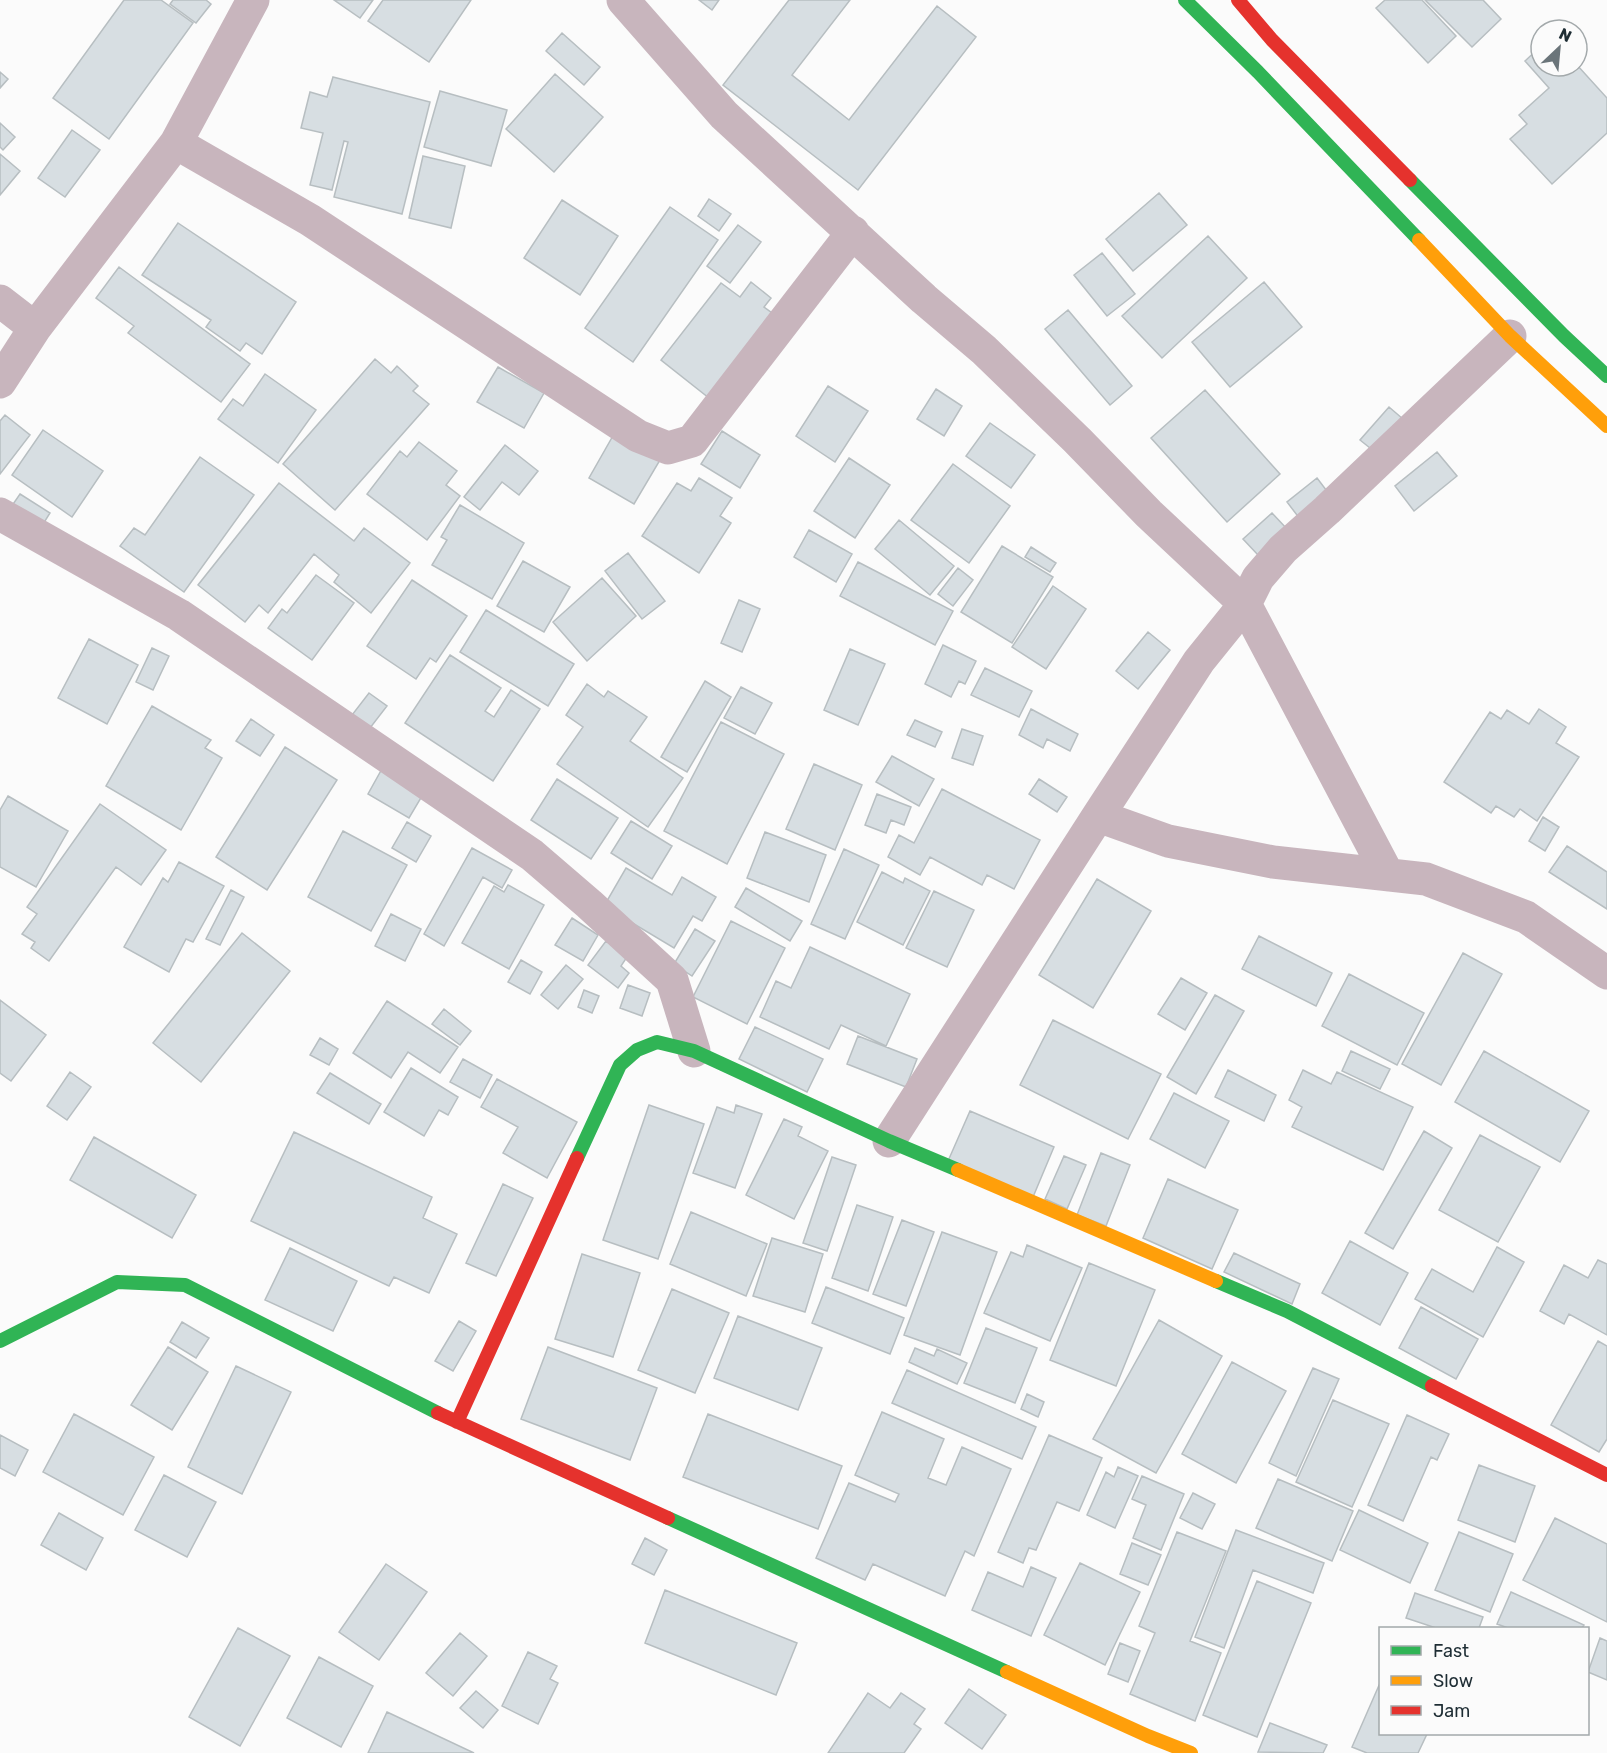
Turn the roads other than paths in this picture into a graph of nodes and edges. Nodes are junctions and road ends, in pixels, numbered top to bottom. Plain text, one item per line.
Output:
1 (253, 0) edge
2 (623, 0) edge
3 (1185, 0) edge
4 (1238, 0) edge
5 (176, 143) junction
6 (853, 232) junction
7 (0, 301) edge
8 (35, 328) junction
9 (1510, 336) junction
10 (1607, 376) edge
11 (0, 382) edge
12 (1607, 426) edge
13 (0, 514) edge
14 (1245, 604) junction
15 (1098, 816) junction
16 (1388, 875) junction
17 (1607, 973) edge
18 (694, 1051) junction
19 (889, 1141) junction
20 (0, 1341) edge
21 (457, 1422) junction
22 (1607, 1475) edge
23 (1143, 1745) edge
24 (1191, 1753) edge

1 - 5 street
2 - 6 street
3 - 9 street
4 - 10 street
5 - 6 street
5 - 8 street
6 - 14 street
7 - 8 street
8 - 11 street
9 - 12 street
9 - 14 street
13 - 18 street
14 - 15 street
14 - 16 street
15 - 16 street
15 - 19 street
16 - 17 street
18 - 19 street
18 - 21 street
19 - 22 street
20 - 21 street
21 - 23 street
23 - 24 street

